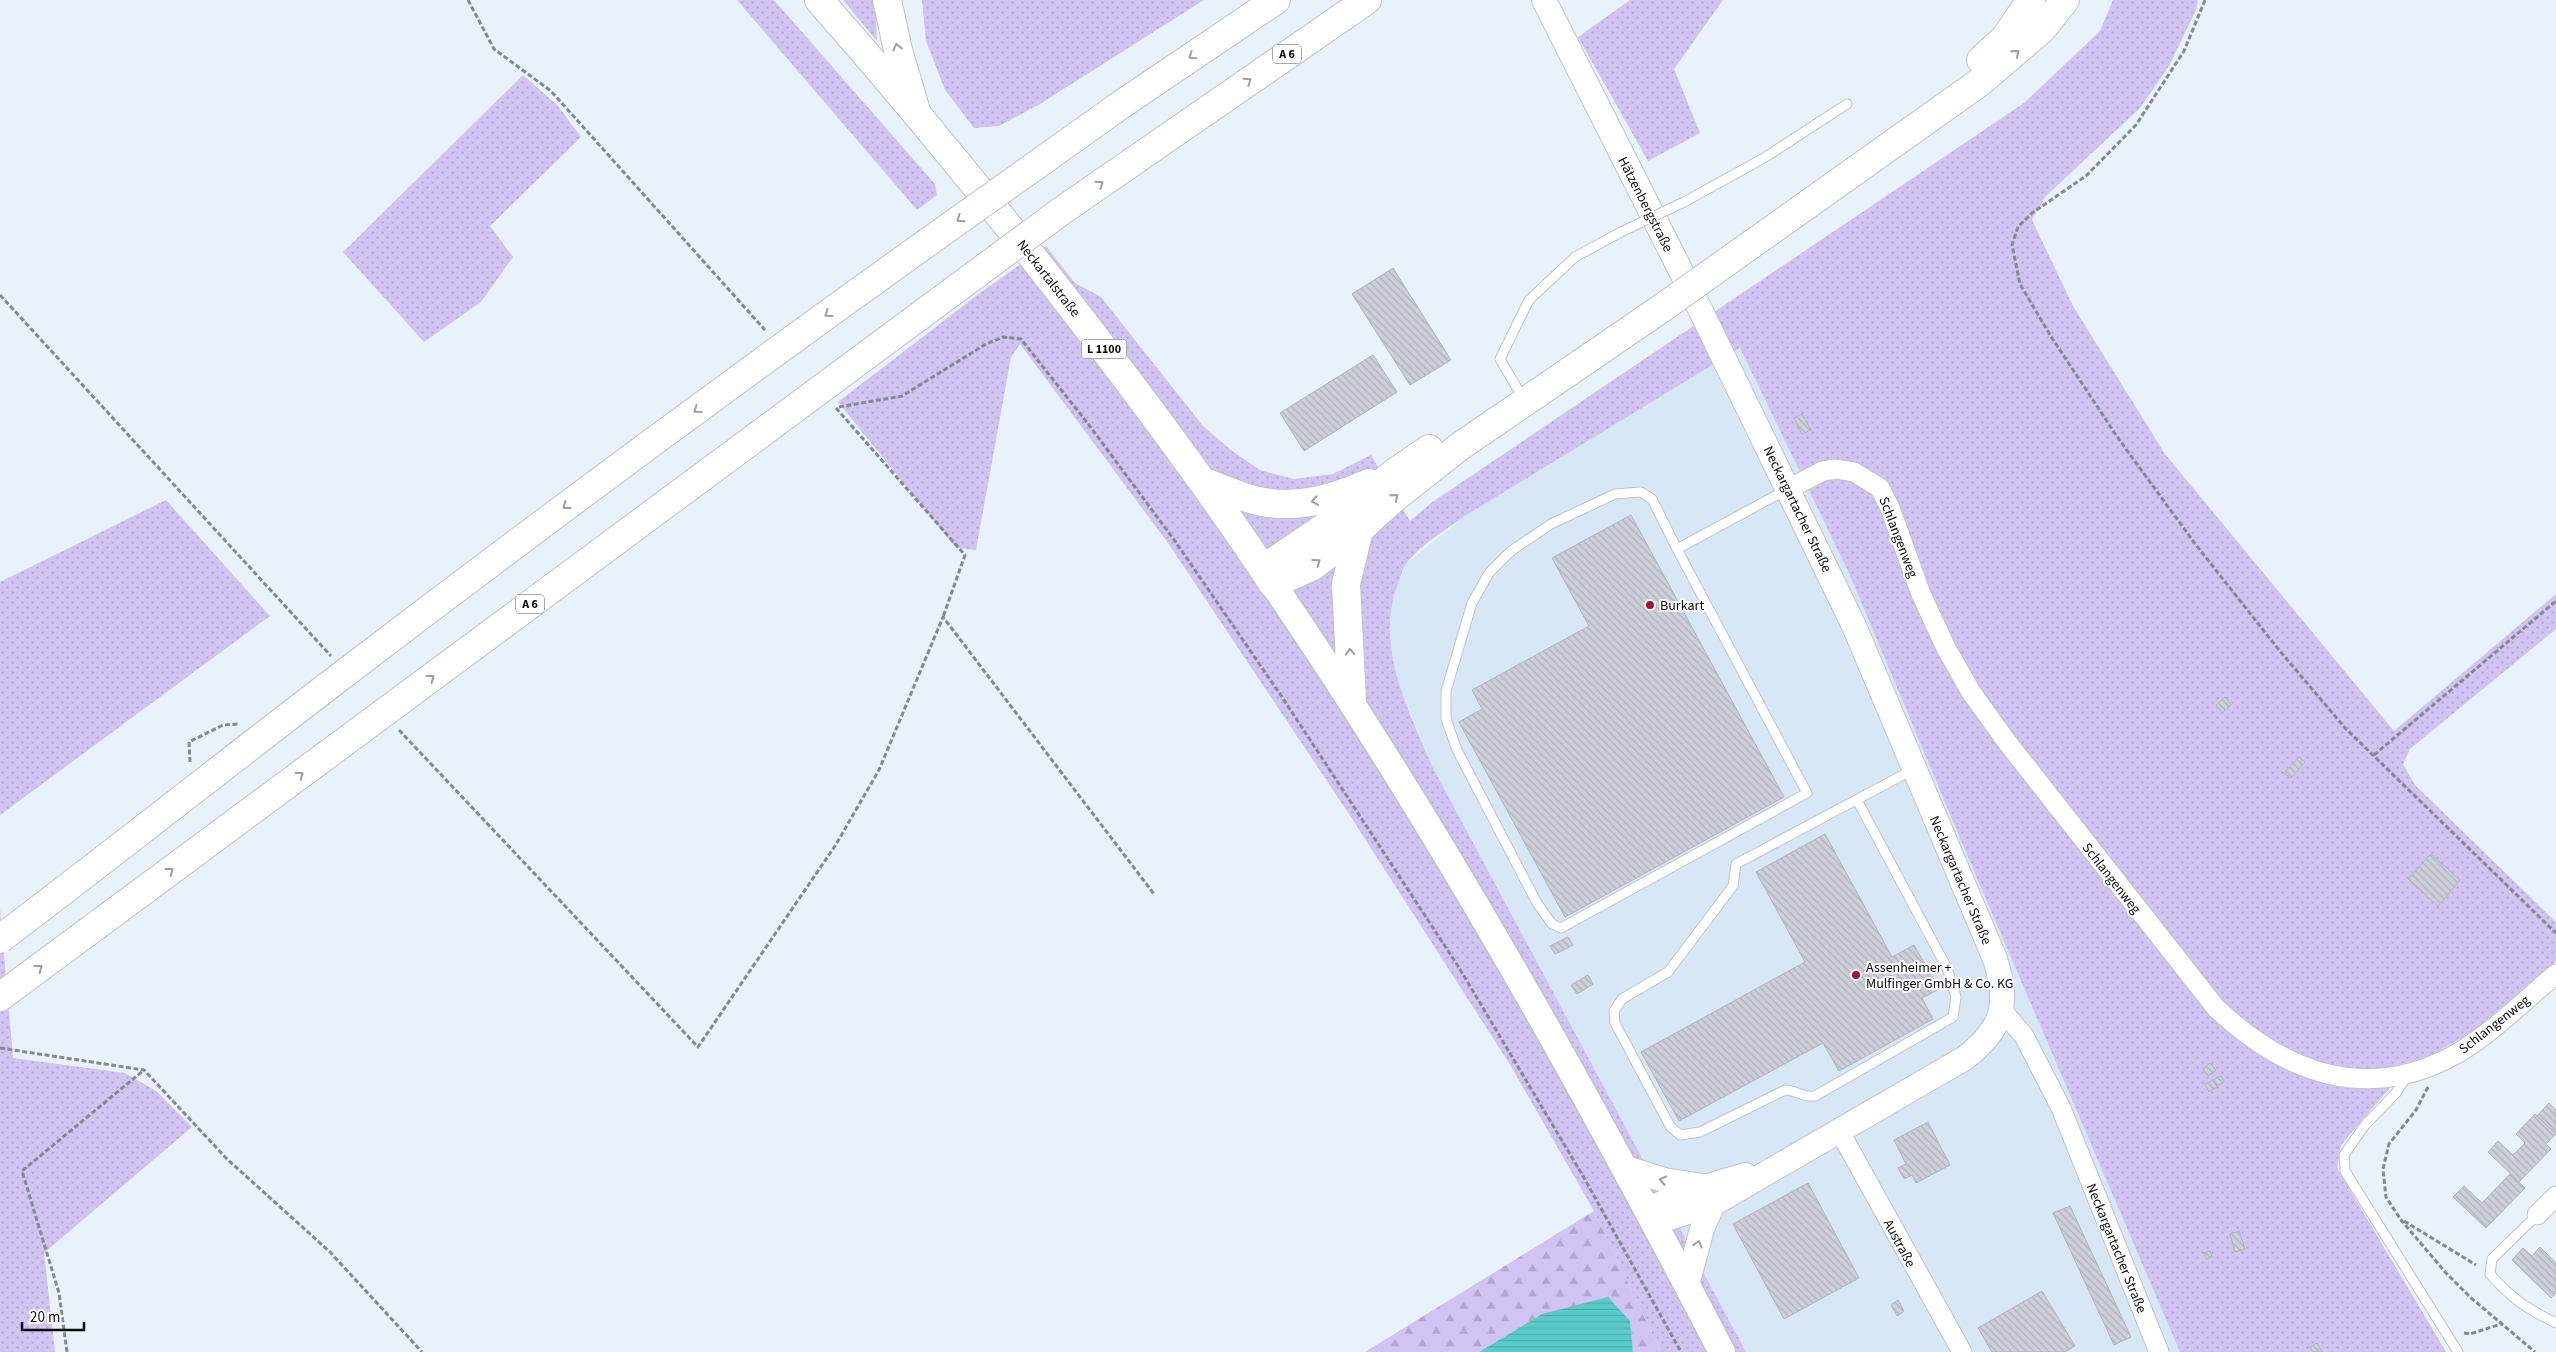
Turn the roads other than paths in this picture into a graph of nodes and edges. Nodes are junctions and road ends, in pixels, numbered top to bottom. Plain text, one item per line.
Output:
1 (819, 0) edge
2 (887, 0) edge
3 (1276, 0) edge
4 (1367, 0) edge
5 (1544, 0) edge
6 (2031, 0) edge
7 (2065, 0) edge
8 (1847, 104) dead end
9 (916, 111) junction
10 (1717, 261) junction
11 (1658, 303) junction
12 (1517, 388) junction
13 (1749, 409) joint
14 (1394, 473) junction
15 (1204, 482) junction
16 (1788, 489) junction
17 (1359, 530) junction
18 (1677, 549) junction
19 (1268, 576) junction
20 (1352, 701) junction
21 (1914, 769) junction
22 (1857, 800) junction
23 (0, 939) edge
24 (2556, 974) edge
25 (0, 997) edge
26 (2002, 1010) junction
27 (2408, 1074) junction
28 (1840, 1132) junction
29 (1623, 1166) junction
30 (1709, 1195) junction
31 (2556, 1196) edge
32 (1650, 1216) junction
33 (2537, 1216) joint
34 (1687, 1286) junction
35 (2556, 1323) edge
36 (1722, 1352) edge
37 (1962, 1352) edge
38 (2159, 1352) edge
39 (2458, 1352) edge

1 - 9 main road, Neckartalstraße / L 1100
9 -> 2 main road
3 -> 23 main road, bridge
25 -> 4 main road, A 6, bridge
5 - 13 street, Hätzenbergstraße
6 - 10 main road
10 -> 7 main road
8 - 12 lane, bridge
9 - 15 main road, Neckartalstraße / L 1100
10 - 11 main road, bridge
11 - 12 main road
17 -> 11 main road
12 - 14 main road
13 - 16 street, Neckargartacher Straße
14 -> 15 main road
14 - 19 main road
15 - 19 main road, Neckartalstraße / L 1100
16 - 18 lane
16 - 21 street, Neckargartacher Straße
16 - 27 street, Schlangenweg
19 -> 17 main road
20 -> 17 main road
18 - 18 lane
19 - 20 main road, L 1100
20 - 29 main road, L 1100
21 - 22 lane
21 - 26 street, Neckargartacher Straße
22 - 22 lane
24 - 27 street, Schlangenweg
26 - 28 street
26 - 38 street, Neckargartacher Straße
27 - 39 lane
28 - 30 street
28 - 37 street, Austraße
30 -> 29 street
29 - 32 main road, L 1100
30 - 32 street
34 -> 30 street
31 - 33 street
32 - 34 main road, L 1100
33 - 35 lane
34 - 36 main road, L 1100

